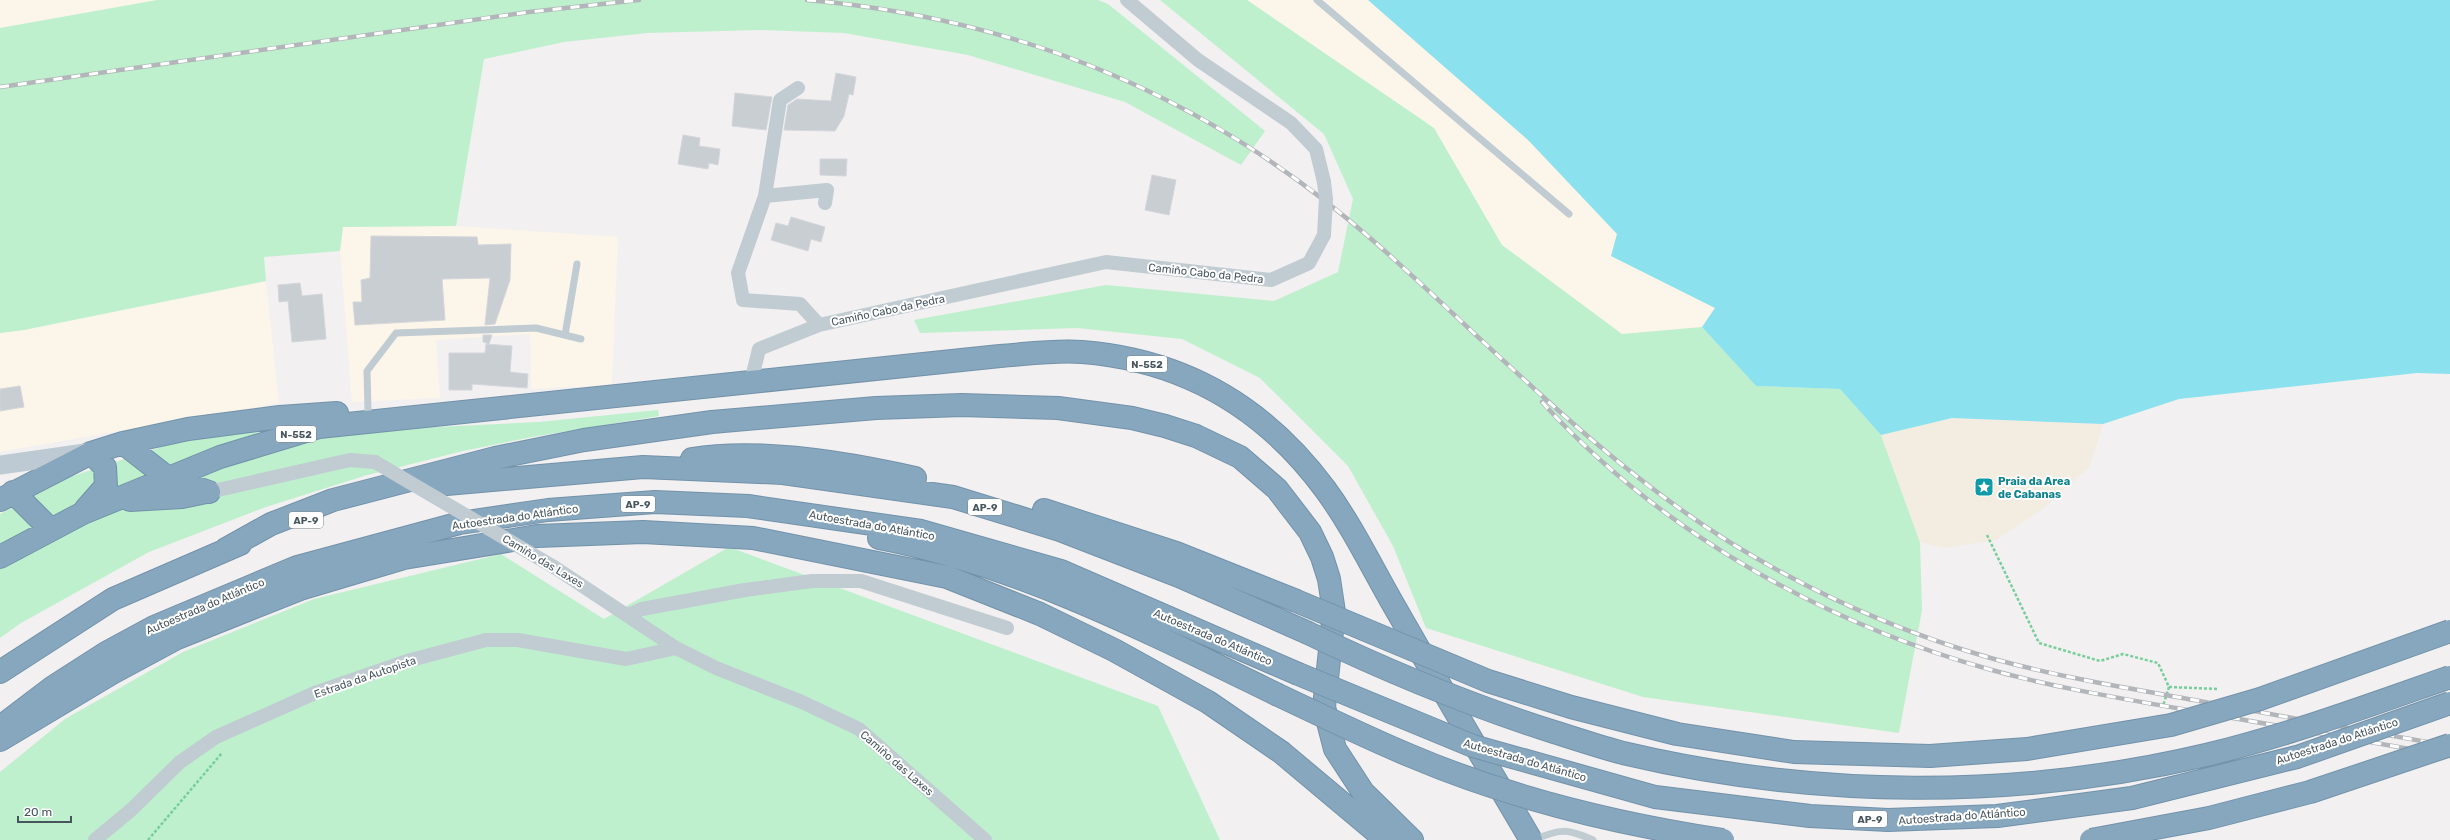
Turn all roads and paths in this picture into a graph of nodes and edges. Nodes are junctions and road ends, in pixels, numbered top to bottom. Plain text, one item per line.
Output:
1 (1127, 0) edge
2 (1317, 0) edge
3 (798, 88) dead end
4 (765, 196) junction
5 (825, 203) dead end
6 (1569, 214) dead end
7 (577, 264) dead end
8 (819, 325) junction
9 (565, 335) junction
10 (581, 339) dead end
11 (751, 382) junction
12 (520, 405) junction
13 (368, 411) junction
14 (123, 444) junction
15 (91, 453) junction
16 (0, 465) edge
17 (643, 467) junction
18 (168, 478) junction
19 (4, 492) edge
20 (209, 492) junction
21 (114, 501) junction
22 (548, 510) junction
23 (83, 513) junction
24 (50, 528) junction
25 (1987, 535) dead end
26 (226, 549) junction
27 (0, 556) edge
28 (628, 615) junction
29 (1007, 628) dead end
30 (2450, 631) edge
31 (676, 648) junction
32 (0, 672) edge
33 (2450, 677) edge
34 (2450, 703) edge
35 (2163, 708) dead end
36 (0, 726) edge
37 (0, 740) edge
38 (2450, 745) edge
39 (227, 747) dead end
40 (95, 840) edge
41 (148, 840) edge
42 (985, 840) edge
43 (1386, 840) edge
44 (1412, 840) edge
45 (1531, 840) edge
46 (1593, 840) edge
47 (1723, 840) edge
48 (2091, 840) edge

1 - 8 street, Camiño Cabo da Pedra, bridge
2 - 6 lane
3 - 4 street, Camiño Cabo da Pedra
4 - 5 street
4 - 8 street, Camiño Cabo da Pedra
7 - 9 lane
8 - 11 street, Camiño Cabo da Pedra
9 - 10 lane
9 - 13 lane
11 - 12 highway, N-552
11 - 45 highway, N-552
12 - 13 highway, N-552
12 - 18 highway, N-552
13 - 14 highway, N-552
14 - 15 highway, N-552
14 - 18 highway
15 - 16 main road
15 - 19 highway, N-552
15 - 23 highway
17 - 26 highway, AP-9
17 - 30 highway, bridge
17 - 33 highway, AP-9, bridge
18 - 20 highway
18 - 21 highway, N-552
19 - 24 highway
20 - 21 highway
20 - 28 street, Camiño das Laxes, bridge
21 - 23 highway, N-552
22 - 34 highway, Autoestrada do Atlántico / AP-9, bridge
22 - 36 highway, Autoestrada do Atlántico / AP-9
22 - 47 highway, bridge
23 - 24 highway, N-552
24 - 27 highway, N-552
25 - 35 path
26 - 32 highway, AP-9
26 - 44 highway
28 - 29 street
28 - 31 street, Camiño das Laxes
31 - 40 street, Estrada da Autopista
31 - 42 street, Camiño das Laxes
37 - 43 highway
38 - 48 highway, bridge
39 - 41 path
45 - 46 lane

